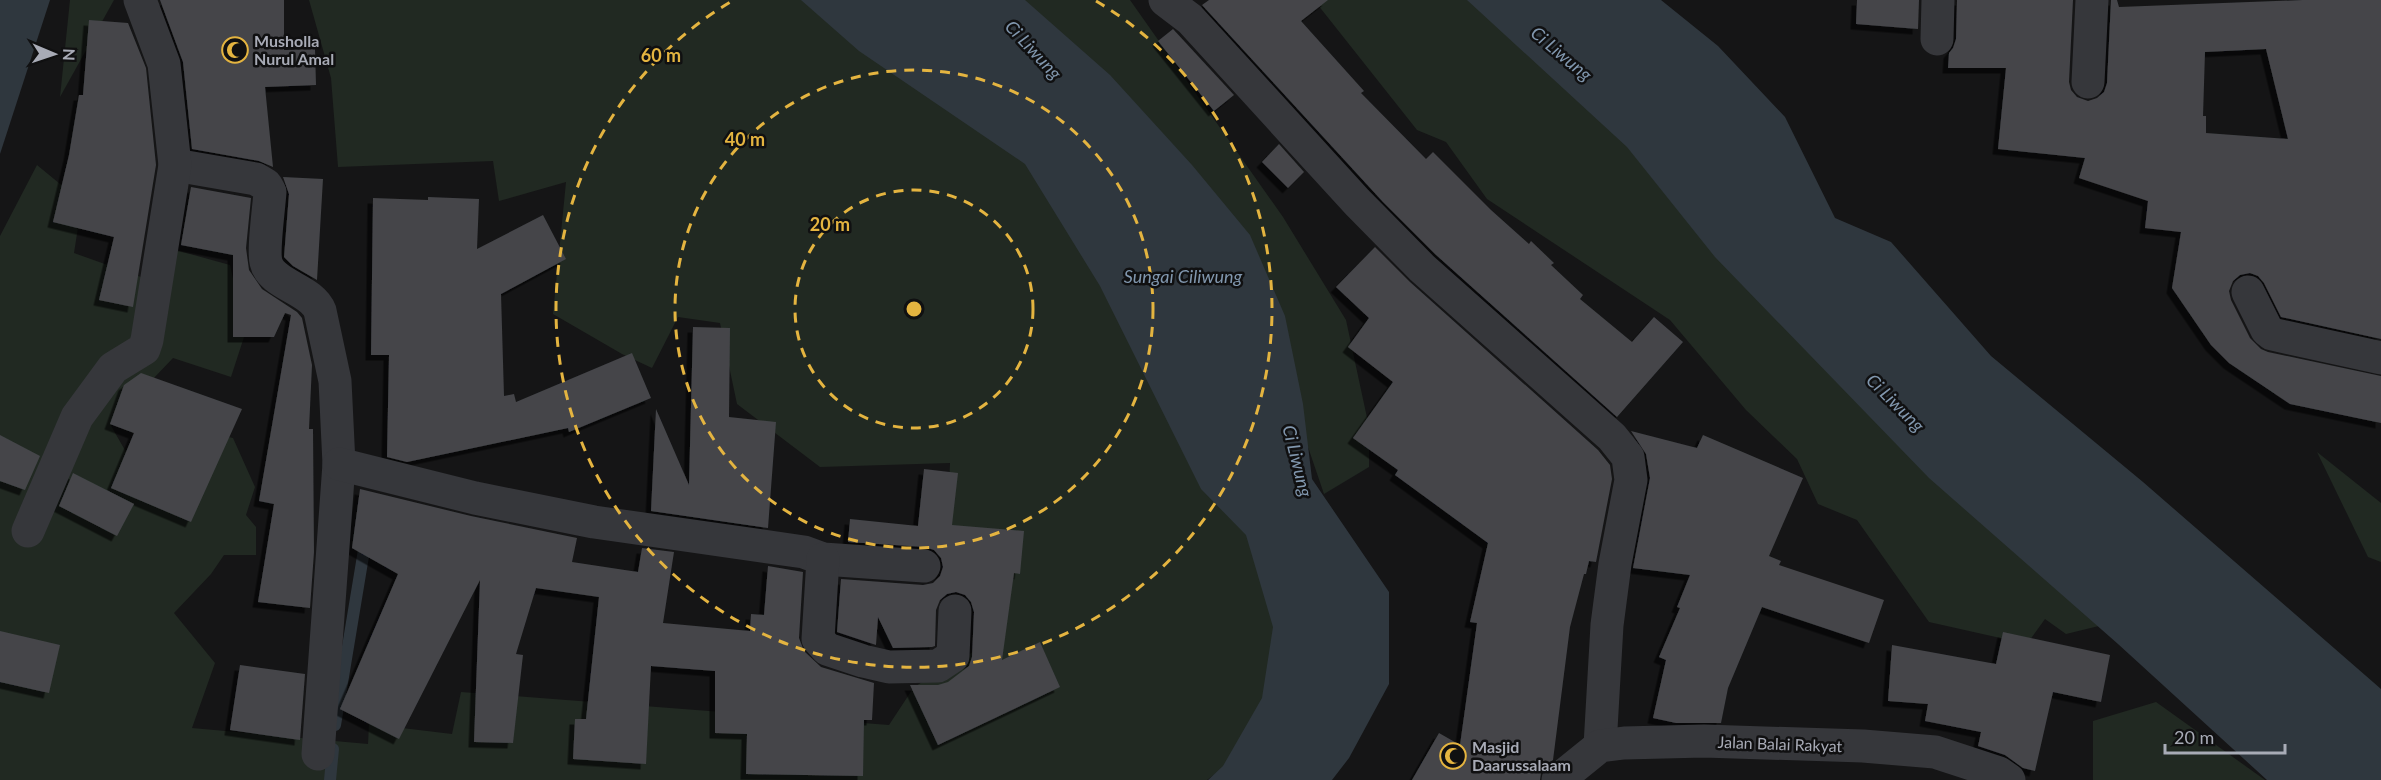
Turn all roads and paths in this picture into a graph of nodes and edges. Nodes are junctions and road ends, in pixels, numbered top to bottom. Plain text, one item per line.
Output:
1 (140, 0) edge
2 (1165, 0) edge
3 (1938, 0) edge
4 (2092, 0) edge
5 (1937, 39) dead end
6 (2088, 82) dead end
7 (175, 165) junction
8 (2248, 292) dead end
9 (2381, 358) edge
10 (339, 464) junction
11 (28, 531) dead end
12 (823, 559) junction
13 (924, 566) dead end
14 (956, 611) dead end
15 (1600, 746) junction
16 (318, 754) dead end
17 (1558, 780) edge
18 (2008, 780) edge

1 - 7 street
2 - 15 street
3 - 5 street
4 - 6 street
7 - 10 street
7 - 11 street
8 - 9 street
10 - 12 street
10 - 16 street
12 - 13 street
12 - 14 street
15 - 17 street
15 - 18 street, Jalan Balai Rakyat

